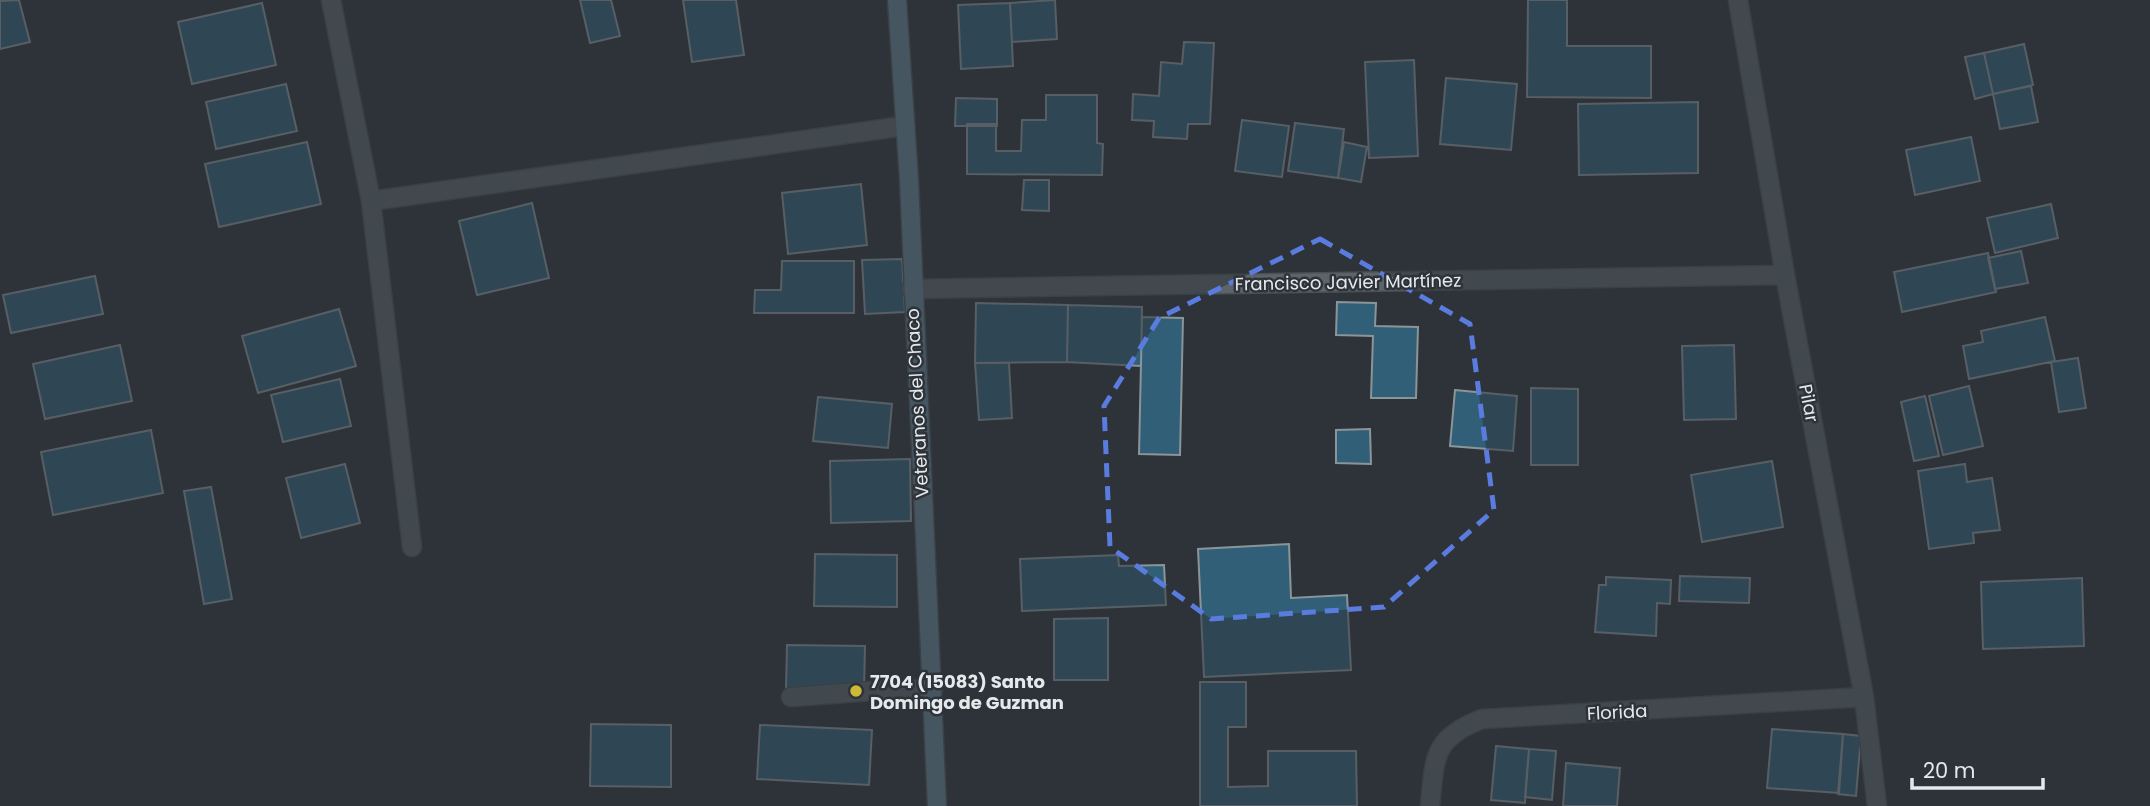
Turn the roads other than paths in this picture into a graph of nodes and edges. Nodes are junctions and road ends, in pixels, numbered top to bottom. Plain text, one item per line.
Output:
1 (331, 0) edge
2 (897, 0) edge
3 (1738, 0) edge
4 (904, 126) junction
5 (371, 201) junction
6 (1785, 275) junction
7 (911, 289) junction
8 (412, 547) dead end
9 (933, 690) junction
10 (791, 697) dead end
11 (1864, 697) junction
12 (937, 806) edge
13 (1430, 806) edge
14 (1877, 806) edge

1 - 5 street
2 - 4 street, Veteranos del Chaco
3 - 6 street, Pilar
4 - 5 street
4 - 7 street, Veteranos del Chaco
5 - 8 street
6 - 7 street, Francisco Javier Martínez
6 - 11 street, Pilar
7 - 9 street, Veteranos del Chaco
9 - 10 street
9 - 12 street, Veteranos del Chaco
11 - 13 street, Florida
11 - 14 street, Pilar

